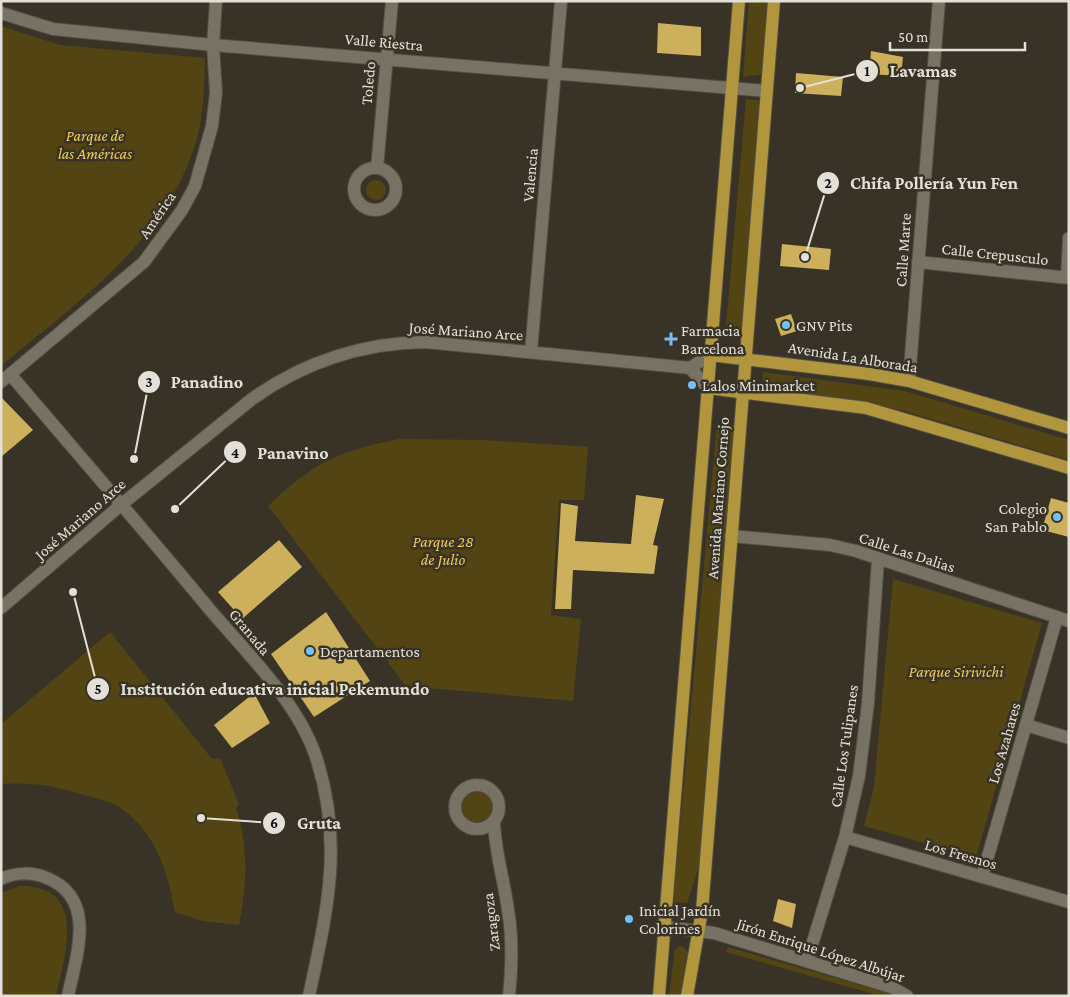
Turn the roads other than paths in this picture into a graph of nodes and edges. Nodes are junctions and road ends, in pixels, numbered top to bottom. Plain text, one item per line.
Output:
1 (216, 1) edge
2 (392, 1) edge
3 (561, 1) edge
4 (739, 1) edge
5 (774, 1) edge
6 (939, 1) edge
7 (1, 13) edge
8 (213, 45) junction
9 (387, 58) junction
10 (555, 72) junction
11 (732, 88) junction
12 (766, 91) junction
13 (378, 168) dead end
14 (1069, 238) edge
15 (918, 262) junction
16 (1068, 278) edge
17 (531, 352) junction
18 (710, 355) junction
19 (745, 358) junction
20 (690, 368) junction
21 (6, 378) edge
22 (909, 381) junction
23 (708, 388) junction
24 (742, 392) junction
25 (1069, 428) edge
26 (1069, 468) edge
27 (122, 504) junction
28 (731, 536) junction
29 (878, 559) junction
30 (1, 608) edge
31 (1063, 619) edge
32 (1026, 725) junction
33 (1069, 738) edge
34 (494, 822) junction
35 (480, 829) junction
36 (845, 837) junction
37 (495, 846) junction
38 (982, 877) junction
39 (1, 879) edge
40 (1069, 902) edge
41 (665, 927) junction
42 (699, 930) junction
43 (807, 961) junction
44 (68, 996) edge
45 (309, 996) edge
46 (509, 996) edge
47 (659, 996) edge
48 (687, 996) edge
49 (907, 996) edge

1 - 8 street, América
2 - 9 street, Toledo
3 - 10 street, Valencia
4 - 11 main road, Avenida Mariano Cornejo
5 - 12 main road, Avenida Mariano Cornejo
6 - 15 street, Calle Marte
7 - 8 street, Valle Riestra
8 - 9 street, Valle Riestra
8 - 21 street, América
9 - 10 street, Valle Riestra
9 - 13 street, Toledo
10 - 11 street, Valle Riestra
10 - 17 street, Valencia
11 - 12 street, Valle Riestra
11 - 18 main road, Avenida Mariano Cornejo
12 - 19 main road, Avenida Mariano Cornejo
14 - 16 street
15 - 16 street, Calle Crepusculo
15 - 22 street, Calle Marte
17 - 20 street, José Mariano Arce
17 - 27 street, José Mariano Arce
18 - 19 main road, Avenida La Alborada
18 - 20 street
18 - 23 main road, Avenida Mariano Cornejo
19 - 22 main road, Avenida La Alborada
19 - 24 main road, Avenida Mariano Cornejo
20 - 23 street
21 - 27 street, Granada
22 - 25 main road, Avenida La Alborada
23 - 24 main road
23 - 41 main road, Avenida Mariano Cornejo
24 - 26 main road
24 - 28 main road, Avenida Mariano Cornejo
27 - 30 street, José Mariano Arce
27 - 45 street, Granada
28 - 29 street, Calle Las Dalias
28 - 42 main road, Avenida Mariano Cornejo
29 - 31 street, Calle Las Dalias
29 - 36 street, Calle Los Tulipanes
31 - 32 street, Los Azahares
32 - 33 street
32 - 38 street, Los Azahares
34 - 35 street
34 - 35 street
34 - 37 street, Zaragoza
35 - 37 street, Zaragoza
36 - 38 street, Los Fresnos
36 - 43 street, Calle Los Tulipanes
37 - 46 street, Zaragoza
38 - 40 street, Los Fresnos
39 - 44 street
41 - 42 street, Jirón Enrique López Albújar
41 - 47 main road, Avenida Mariano Cornejo
42 - 43 street, Jirón Enrique López Albújar
42 - 48 main road, Avenida Mariano Cornejo
43 - 49 street, Jirón Enrique López Albújar

